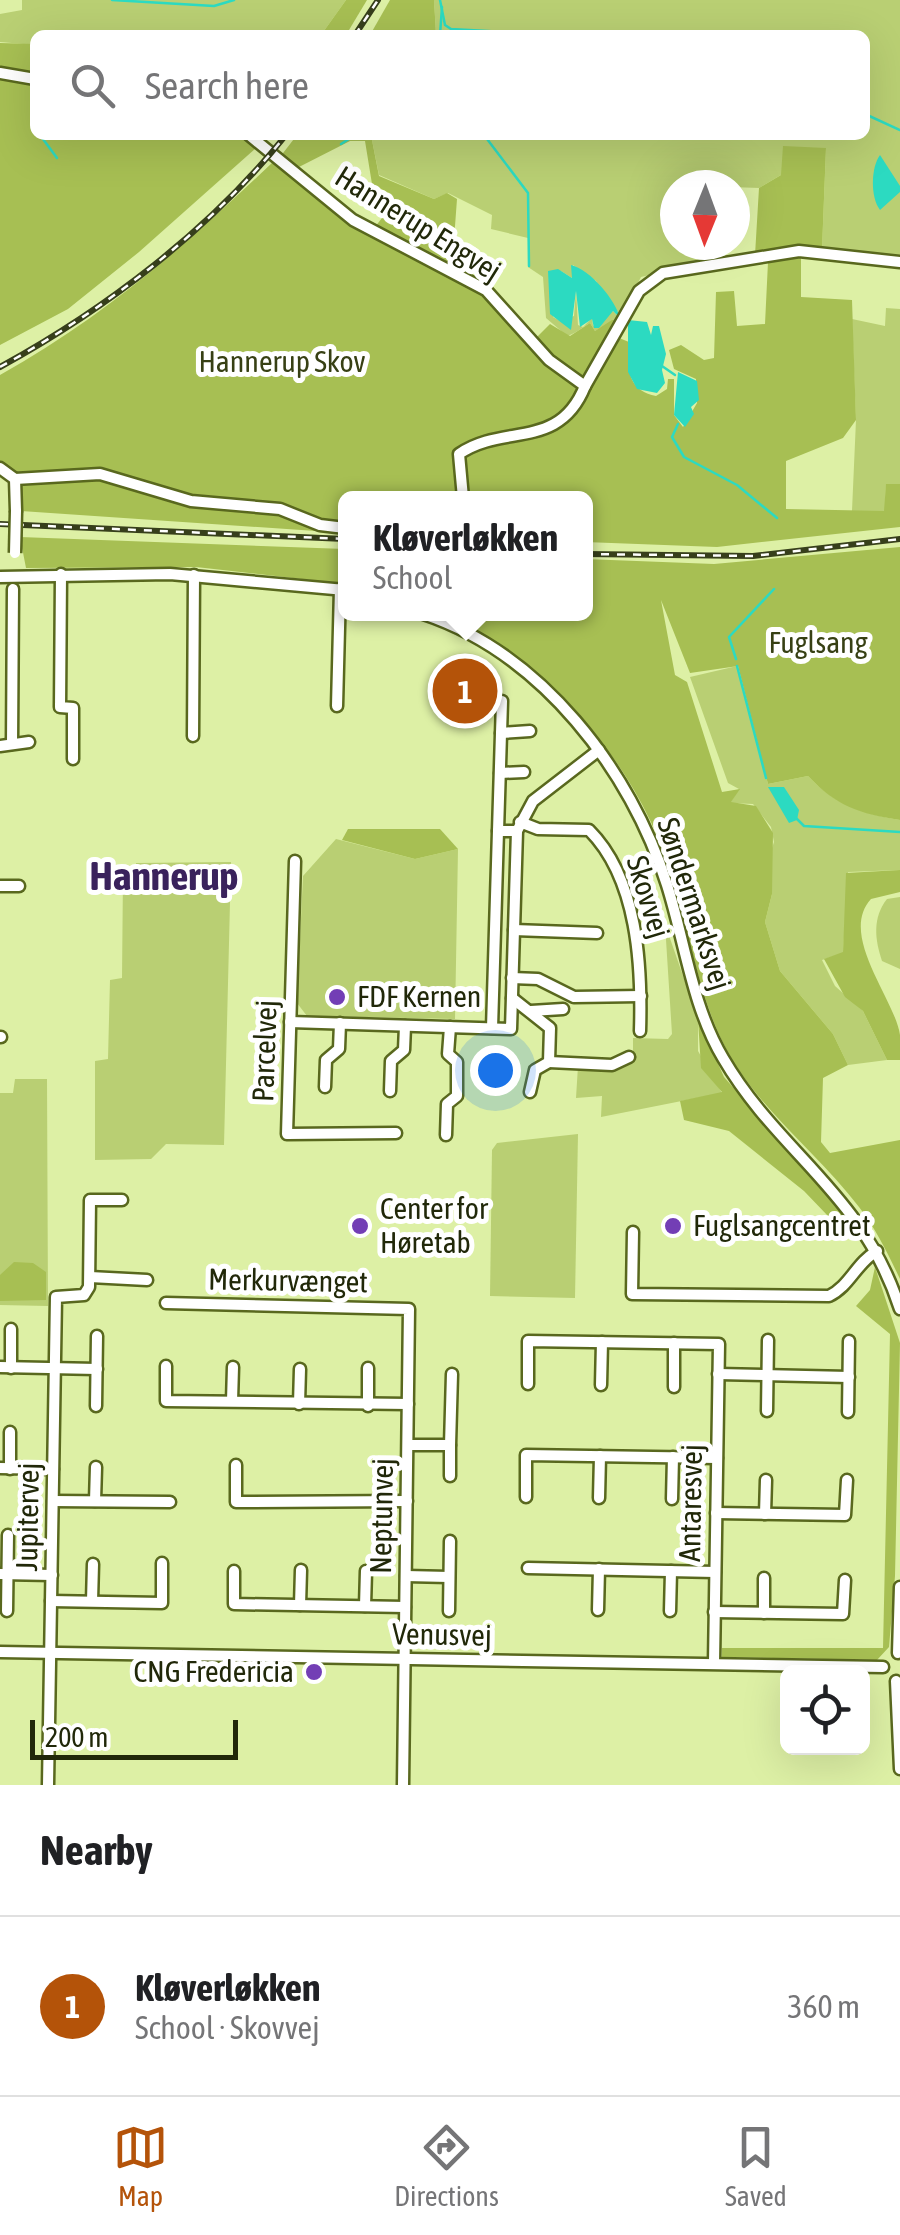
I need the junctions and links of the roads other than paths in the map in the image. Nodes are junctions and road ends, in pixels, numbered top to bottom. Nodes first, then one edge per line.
1 (0, 73) edge
2 (30, 77) edge
3 (255, 140) edge
4 (900, 262) edge
5 (585, 386) junction
6 (0, 468) edge
7 (15, 479) junction
8 (462, 491) edge
9 (338, 527) edge
10 (60, 574) junction
11 (194, 575) junction
12 (14, 576) junction
13 (0, 577) edge
14 (338, 590) edge
15 (10, 596) dead end
16 (341, 621) edge
17 (444, 621) edge
18 (502, 701) dead end
19 (337, 706) dead end
20 (530, 731) dead end
21 (501, 733) junction
22 (192, 736) dead end
23 (29, 742) dead end
24 (6, 745) edge
25 (599, 750) junction
26 (73, 759) dead end
27 (500, 772) junction
28 (524, 772) dead end
29 (518, 827) junction
30 (498, 831) junction
31 (295, 861) dead end
32 (0, 886) edge
33 (18, 886) dead end
34 (514, 930) junction
35 (597, 933) dead end
36 (512, 978) junction
37 (641, 996) junction
38 (512, 998) junction
39 (563, 1009) dead end
40 (530, 1011) junction
41 (290, 1022) junction
42 (340, 1024) junction
43 (405, 1026) junction
44 (450, 1027) junction
45 (492, 1028) junction
46 (640, 1032) dead end
47 (629, 1057) dead end
48 (550, 1062) junction
49 (326, 1087) dead end
50 (390, 1091) dead end
51 (530, 1092) dead end
52 (396, 1132) dead end
53 (446, 1135) dead end
54 (122, 1200) dead end
55 (633, 1232) dead end
56 (878, 1251) junction
57 (90, 1277) junction
58 (148, 1280) dead end
59 (166, 1304) dead end
60 (900, 1308) edge
61 (409, 1309) joint
62 (11, 1330) dead end
63 (98, 1336) dead end
64 (768, 1340) dead end
65 (849, 1341) dead end
66 (602, 1342) junction
67 (674, 1344) junction
68 (166, 1366) dead end
69 (234, 1366) dead end
70 (6, 1367) edge
71 (56, 1368) junction
72 (368, 1368) dead end
73 (97, 1369) junction
74 (300, 1369) dead end
75 (452, 1374) dead end
76 (718, 1374) junction
77 (768, 1375) junction
78 (849, 1377) junction
79 (528, 1384) dead end
80 (601, 1386) dead end
81 (674, 1387) dead end
82 (232, 1402) junction
83 (299, 1404) junction
84 (408, 1404) junction
85 (96, 1406) dead end
86 (368, 1406) junction
87 (767, 1411) dead end
88 (848, 1412) dead end
89 (10, 1432) dead end
90 (408, 1445) junction
91 (450, 1445) junction
92 (600, 1456) junction
93 (673, 1457) junction
94 (717, 1458) junction
95 (236, 1465) dead end
96 (96, 1467) dead end
97 (5, 1468) edge
98 (54, 1469) junction
99 (450, 1476) dead end
100 (766, 1480) dead end
101 (847, 1480) dead end
102 (526, 1498) dead end
103 (599, 1498) dead end
104 (672, 1499) dead end
105 (53, 1501) junction
106 (95, 1501) junction
107 (407, 1501) junction
108 (170, 1502) dead end
109 (716, 1513) junction
110 (765, 1514) junction
111 (8, 1535) dead end
112 (450, 1540) dead end
113 (162, 1563) dead end
114 (93, 1564) dead end
115 (528, 1568) dead end
116 (599, 1569) junction
117 (301, 1570) dead end
118 (234, 1571) dead end
119 (366, 1571) dead end
120 (670, 1571) junction
121 (715, 1572) junction
122 (4, 1574) edge
123 (52, 1575) junction
124 (406, 1576) junction
125 (449, 1577) junction
126 (764, 1578) dead end
127 (845, 1580) dead end
128 (900, 1587) edge
129 (52, 1601) junction
130 (92, 1602) junction
131 (300, 1605) junction
132 (365, 1606) junction
133 (405, 1606) junction
134 (448, 1610) dead end
135 (598, 1610) dead end
136 (7, 1611) dead end
137 (670, 1611) dead end
138 (714, 1612) junction
139 (764, 1613) junction
140 (0, 1652) edge
141 (51, 1653) junction
142 (899, 1653) edge
143 (404, 1660) junction
144 (714, 1663) junction
145 (883, 1666) junction
146 (898, 1681) edge
147 (900, 1769) edge
148 (48, 1785) edge
149 (403, 1785) edge

1 - 2 street
3 - 5 street, Hannerup Engvej
4 - 5 street
5 - 8 street
6 - 7 street
7 - 9 street
7 - 12 street, bridge
10 - 11 street
10 - 12 street
10 - 26 street
11 - 14 street
11 - 22 street
12 - 13 street
15 - 24 street
16 - 19 street
17 - 25 street, Søndermarksvej
18 - 21 street
20 - 21 street
21 - 27 street
23 - 24 street
25 - 29 street
25 - 56 street, Søndermarksvej
27 - 28 street
27 - 30 street
29 - 30 street, Skovvej
29 - 34 street
29 - 37 street, Skovvej
30 - 45 street
31 - 41 street, Parcelvej
32 - 33 street
34 - 35 street, Skovvej
34 - 36 street
36 - 37 street
36 - 38 street
37 - 46 street, Skovvej
38 - 40 street
38 - 45 street
39 - 40 street
40 - 48 street
41 - 42 street
41 - 52 street, Parcelvej
42 - 43 street
42 - 49 street
43 - 44 street
43 - 50 street
44 - 45 street
44 - 53 street
47 - 48 street
48 - 51 street
54 - 57 street
55 - 56 street
56 - 60 street, Søndermarksvej
57 - 58 street
57 - 71 street, Jupitervej
59 - 61 street, Merkurvænget
61 - 84 street, Neptunvej
62 - 70 street
63 - 73 street
64 - 77 street
65 - 78 street
66 - 67 street
66 - 79 street
66 - 80 street
67 - 76 street, Antaresvej
67 - 81 street
68 - 82 street
69 - 82 street
70 - 71 street
71 - 73 street
71 - 98 street, Jupitervej
72 - 86 street
73 - 85 street
74 - 83 street
75 - 91 street
76 - 77 street
76 - 94 street, Antaresvej
77 - 78 street
77 - 87 street
78 - 88 street
82 - 83 street
83 - 86 street
84 - 86 street
84 - 90 street, Neptunvej
89 - 97 street
90 - 91 street
90 - 107 street, Neptunvej
91 - 99 street
92 - 93 street
92 - 102 street
92 - 103 street
93 - 94 street
93 - 104 street
94 - 109 street, Antaresvej
95 - 107 street
96 - 106 street
97 - 98 street
98 - 105 street, Jupitervej
100 - 110 street
101 - 110 street
105 - 106 street
105 - 123 street, Jupitervej
106 - 108 street
107 - 124 street, Neptunvej
109 - 110 street
109 - 121 street, Antaresvej
111 - 122 street
112 - 125 street
113 - 130 street
114 - 130 street
115 - 116 street
116 - 120 street
116 - 135 street
117 - 131 street
118 - 131 street
119 - 132 street
120 - 121 street
120 - 137 street
121 - 138 street, Antaresvej
122 - 123 street
122 - 136 street
123 - 129 street, Jupitervej
124 - 125 street
124 - 133 street, Neptunvej
125 - 134 street
126 - 139 street
127 - 139 street
128 - 142 street
129 - 130 street
129 - 141 street, Jupitervej
131 - 132 street
132 - 133 street
133 - 143 street, Neptunvej
138 - 139 street
138 - 144 street, Antaresvej
140 - 141 street, Venusvej
141 - 143 street, Venusvej
141 - 148 street, Jupitervej
142 - 145 street
143 - 144 street, Venusvej
143 - 149 street, Neptunvej
144 - 145 street, Venusvej
145 - 146 street
146 - 147 street

